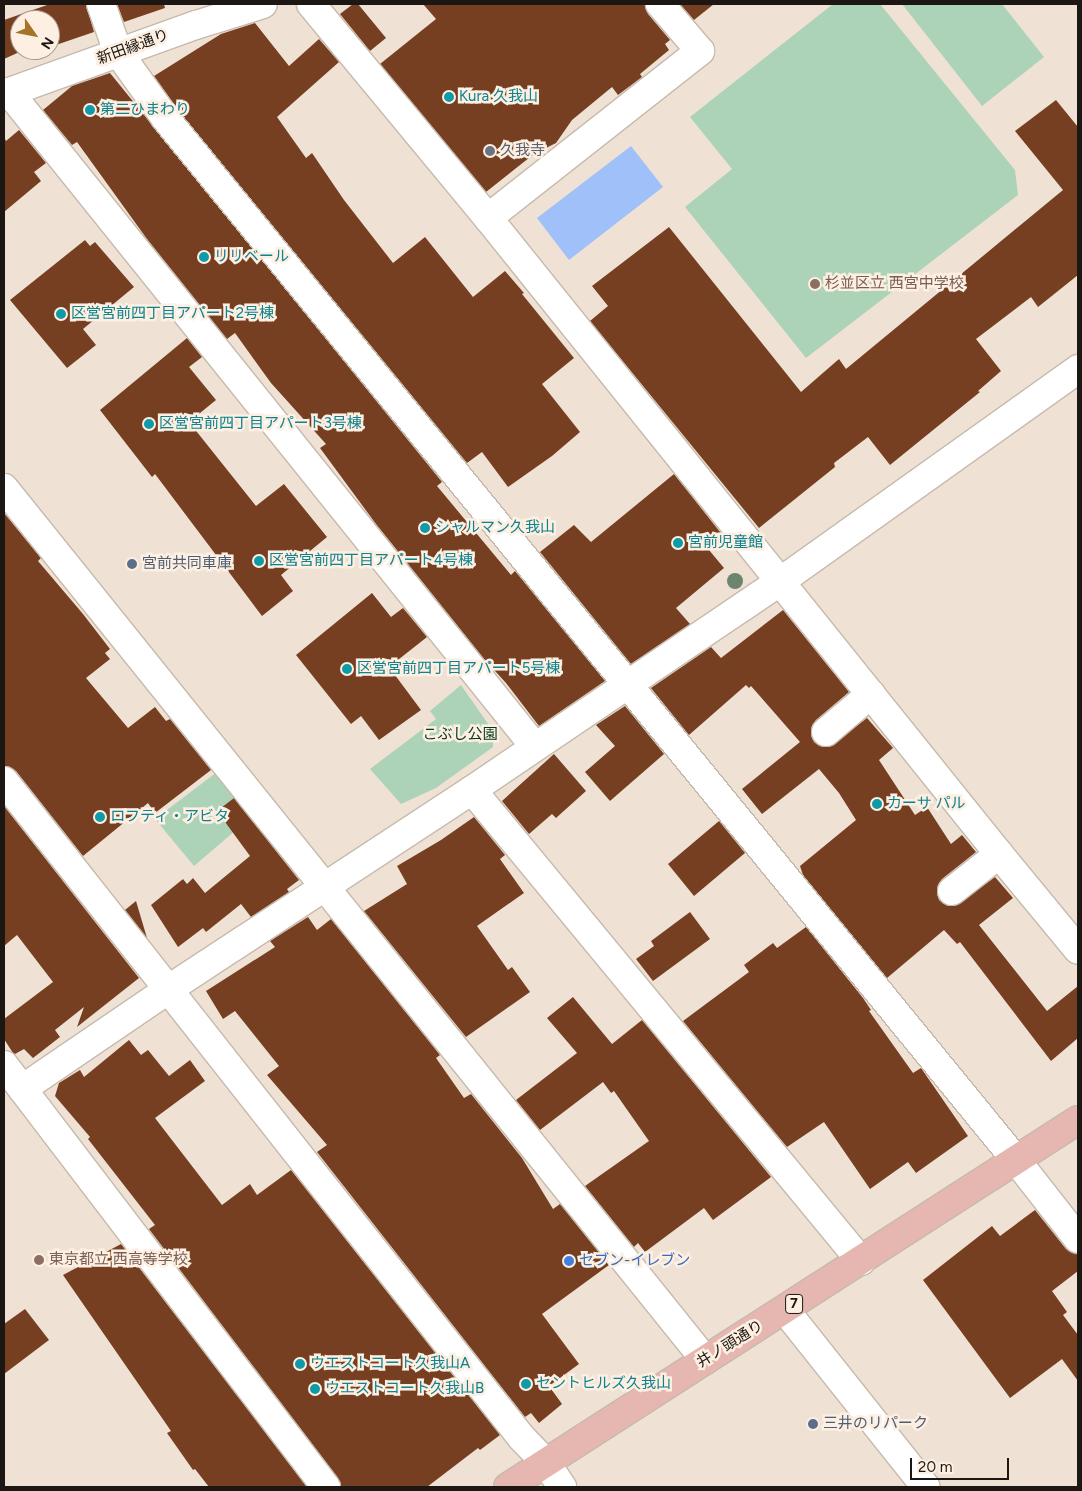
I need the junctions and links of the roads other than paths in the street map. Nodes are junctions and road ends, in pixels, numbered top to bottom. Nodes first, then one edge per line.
1 (101, 4) edge
2 (262, 4) edge
3 (311, 4) edge
4 (660, 4) edge
5 (118, 52) junction
6 (7, 93) edge
7 (488, 218) junction
8 (1078, 369) edge
9 (4, 488) edge
10 (780, 581) junction
11 (628, 684) junction
12 (871, 694) junction
13 (826, 732) dead end
14 (535, 747) junction
15 (4, 782) edge
16 (472, 790) junction
17 (999, 854) junction
18 (324, 888) junction
19 (952, 891) dead end
20 (1078, 950) edge
21 (169, 989) junction
22 (4, 1065) edge
23 (22, 1089) junction
24 (1078, 1120) edge
25 (1016, 1160) junction
26 (1078, 1239) edge
27 (861, 1261) junction
28 (785, 1310) junction
29 (705, 1360) junction
30 (546, 1463) junction
31 (326, 1487) edge
32 (508, 1487) edge
33 (562, 1487) edge
34 (926, 1487) edge

1 - 5 street
2 - 5 street, 新田縁通り
3 - 7 street
4 - 7 street
5 - 6 street, 新田縁通り
5 - 11 street
6 - 14 street
7 - 10 street
8 - 10 street
9 - 18 street
10 - 11 street
10 - 12 street
11 - 14 street
11 - 25 street
12 - 13 street
12 - 17 street
14 - 16 street
15 - 21 street
16 - 18 street
16 - 27 street
17 - 19 street
17 - 20 street
18 - 21 street
18 - 29 street
21 - 23 street
21 - 30 street
22 - 23 street
23 - 31 street
24 - 25 main road, 井ノ頭通り / 7
25 - 26 street
25 - 27 main road, 井ノ頭通り / 7
27 - 28 main road, 井ノ頭通り / 7
28 - 29 main road, 井ノ頭通り / 7
28 - 34 street
29 - 30 main road, 井ノ頭通り / 7
30 - 32 main road, 井ノ頭通り / 7
30 - 33 street

